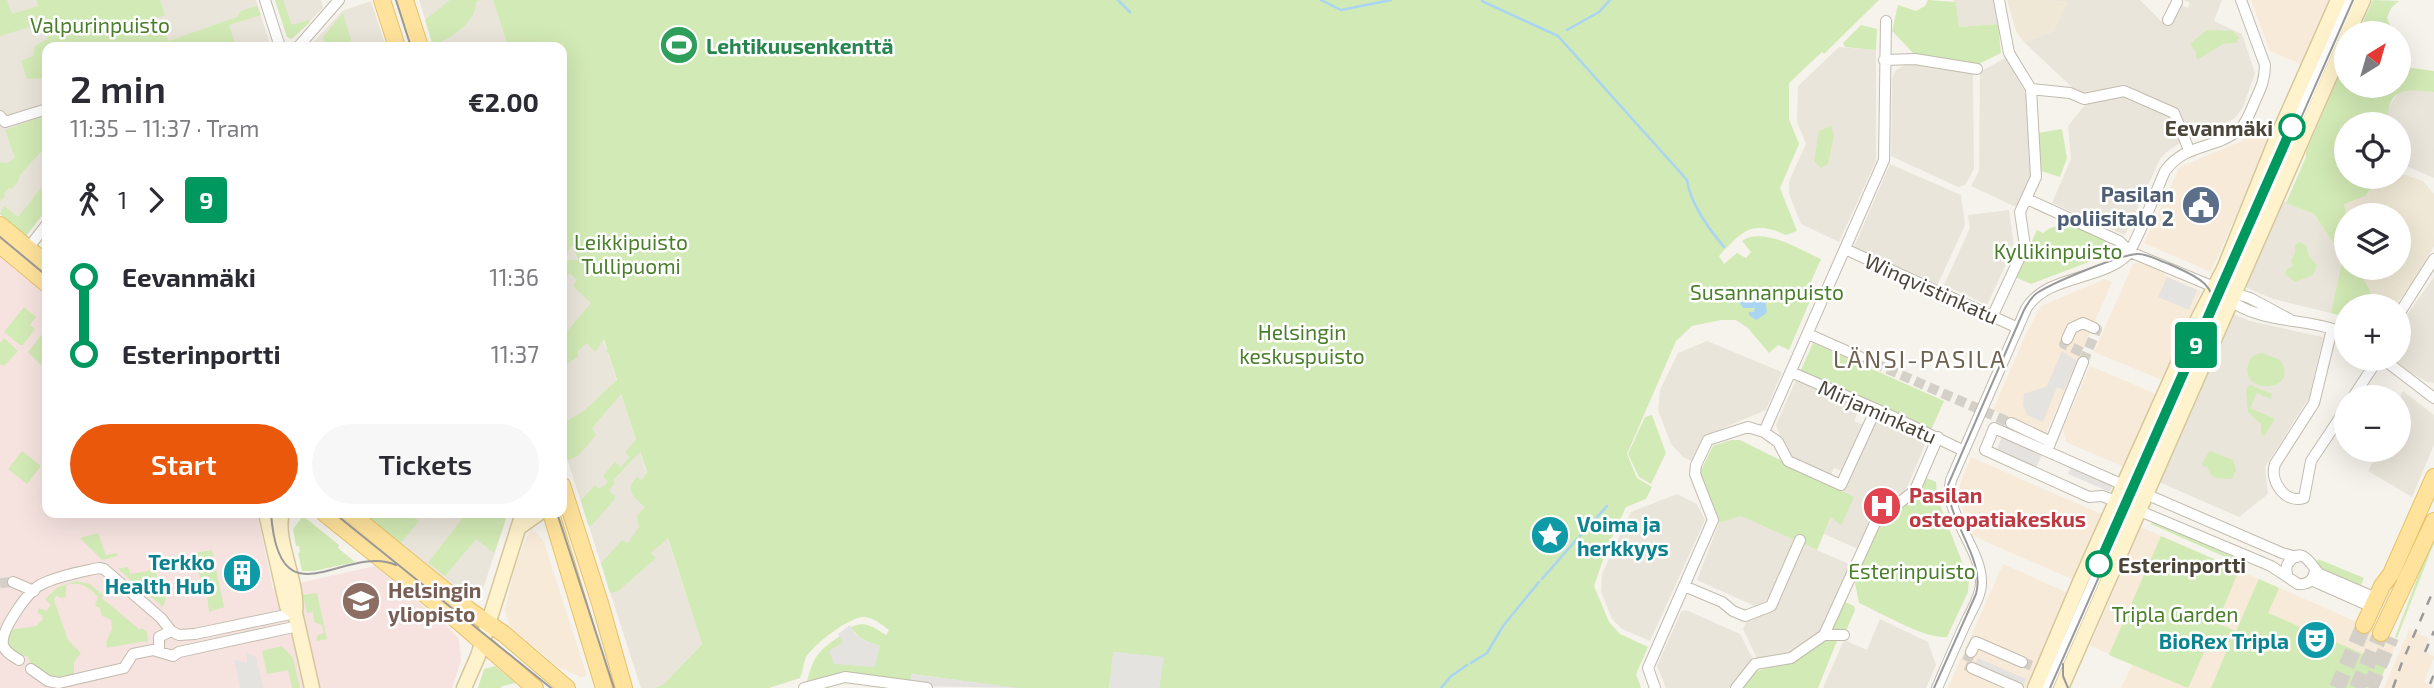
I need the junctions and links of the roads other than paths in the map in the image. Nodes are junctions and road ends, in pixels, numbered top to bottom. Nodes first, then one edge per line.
1 (265, 0) edge
2 (339, 0) edge
3 (382, 0) edge
4 (405, 0) edge
5 (1998, 0) edge
6 (2241, 0) edge
7 (2338, 0) edge
8 (2350, 0) edge
9 (2363, 0) edge
10 (2177, 2) dead end
11 (2168, 20) dead end
12 (1885, 21) dead end
13 (2354, 21) edge
14 (278, 42) edge
15 (302, 42) edge
16 (395, 42) edge
17 (418, 42) edge
18 (1884, 60) junction
19 (2334, 64) edge
20 (1976, 69) dead end
21 (2031, 89) junction
22 (42, 110) edge
23 (0, 116) edge
24 (2189, 150) junction
25 (2027, 199) junction
26 (0, 225) edge
27 (42, 230) edge
28 (0, 245) edge
29 (1845, 249) junction
30 (2130, 251) junction
31 (23, 254) junction
32 (2434, 259) edge
33 (42, 262) edge
34 (42, 278) edge
35 (2225, 293) junction
36 (2411, 295) edge
37 (1993, 315) junction
38 (2018, 328) junction
39 (2094, 328) dead end
40 (2333, 329) joint
41 (1808, 334) junction
42 (2067, 339) dead end
43 (1860, 357) tunnel mouth
44 (2083, 362) tunnel mouth
45 (2399, 371) edge
46 (1791, 372) junction
47 (2422, 389) junction
48 (2434, 391) edge
49 (2434, 398) edge
50 (1876, 409) junction
51 (2011, 423) tunnel mouth
52 (2334, 426) edge
53 (1763, 432) junction
54 (1938, 437) junction
55 (2048, 446) junction
56 (1964, 451) junction
57 (2434, 477) edge
58 (2135, 490) junction
59 (567, 501) edge
60 (2128, 506) junction
61 (266, 518) edge
62 (282, 518) edge
63 (330, 518) edge
64 (356, 518) edge
65 (521, 518) edge
66 (532, 518) edge
67 (553, 518) edge
68 (2434, 521) edge
69 (517, 529) junction
70 (1800, 540) dead end
71 (2297, 557) junction
72 (2391, 574) junction
73 (2313, 575) junction
74 (2288, 577) junction
75 (13, 582) tunnel mouth
76 (1684, 586) junction
77 (34, 591) junction
78 (2374, 603) junction
79 (297, 620) junction
80 (484, 620) junction
81 (2377, 631) junction
82 (175, 633) junction
83 (1824, 635) junction
84 (1844, 635) dead end
85 (478, 638) junction
86 (159, 651) junction
87 (179, 652) junction
88 (1971, 652) dead end
89 (19, 660) dead end
90 (2022, 662) tunnel mouth
91 (1972, 668) dead end
92 (31, 669) dead end
93 (2053, 680) edge
94 (465, 683) edge
95 (312, 688) edge
96 (535, 688) edge
97 (567, 688) edge
98 (604, 688) edge
99 (624, 688) edge
100 (804, 688) edge
101 (927, 688) edge
102 (1655, 688) edge
103 (1736, 688) edge
104 (1937, 688) edge
105 (2018, 688) edge
106 (2035, 688) edge

1 - 14 street
2 - 15 street
3 - 16 main road
4 - 17 main road
5 - 21 street
6 - 24 street
7 - 35 street
8 - 35 street
9 - 13 street
10 - 11 street
12 - 18 street
18 - 20 street
18 - 29 street
19 - 35 street
21 - 24 street
21 - 25 street
22 - 23 street
24 - 30 street
25 - 30 street
25 - 37 street
26 - 31 main road
27 - 31 street
28 - 31 main road
29 - 37 street, Winqvistinkatu
29 - 41 street
30 - 35 street
30 - 38 street
31 - 33 main road
31 - 34 main road
32 - 36 street
35 - 40 street
35 - 58 street
35 - 58 street
37 - 38 street, Winqvistinkatu
38 - 56 street
39 - 42 street
40 - 52 street
41 - 43 street
41 - 46 street
44 - 55 street
45 - 47 street
46 - 50 street, Mirjaminkatu
46 - 53 street
47 - 48 street
47 - 49 street
50 - 53 street
50 - 54 street, Mirjaminkatu
51 - 55 street
53 - 76 street
54 - 56 street, Mirjaminkatu
54 - 83 street
55 - 58 street
55 - 60 street
56 - 104 street
57 - 72 main road
58 - 60 street
58 - 60 street
58 - 71 street
59 - 99 main road
60 - 74 street
60 - 93 street
60 - 93 street
61 - 79 street
62 - 79 street
63 - 85 main road
64 - 80 main road
65 - 69 street
66 - 69 street
67 - 98 main road
68 - 81 main road
69 - 80 street
70 - 76 street
71 - 73 street
71 - 74 street
72 - 78 main road
72 - 81 main road
73 - 74 street
73 - 78 street
75 - 77 street
76 - 102 street
77 - 82 street
77 - 89 street
78 - 81 main road
79 - 82 street
79 - 87 street
79 - 95 street
80 - 85 street
80 - 97 main road
82 - 86 street
82 - 87 street
83 - 84 street
83 - 103 street
85 - 94 street
85 - 96 main road
86 - 87 street
86 - 92 street
88 - 90 street
91 - 105 street
93 - 106 street
100 - 101 street

